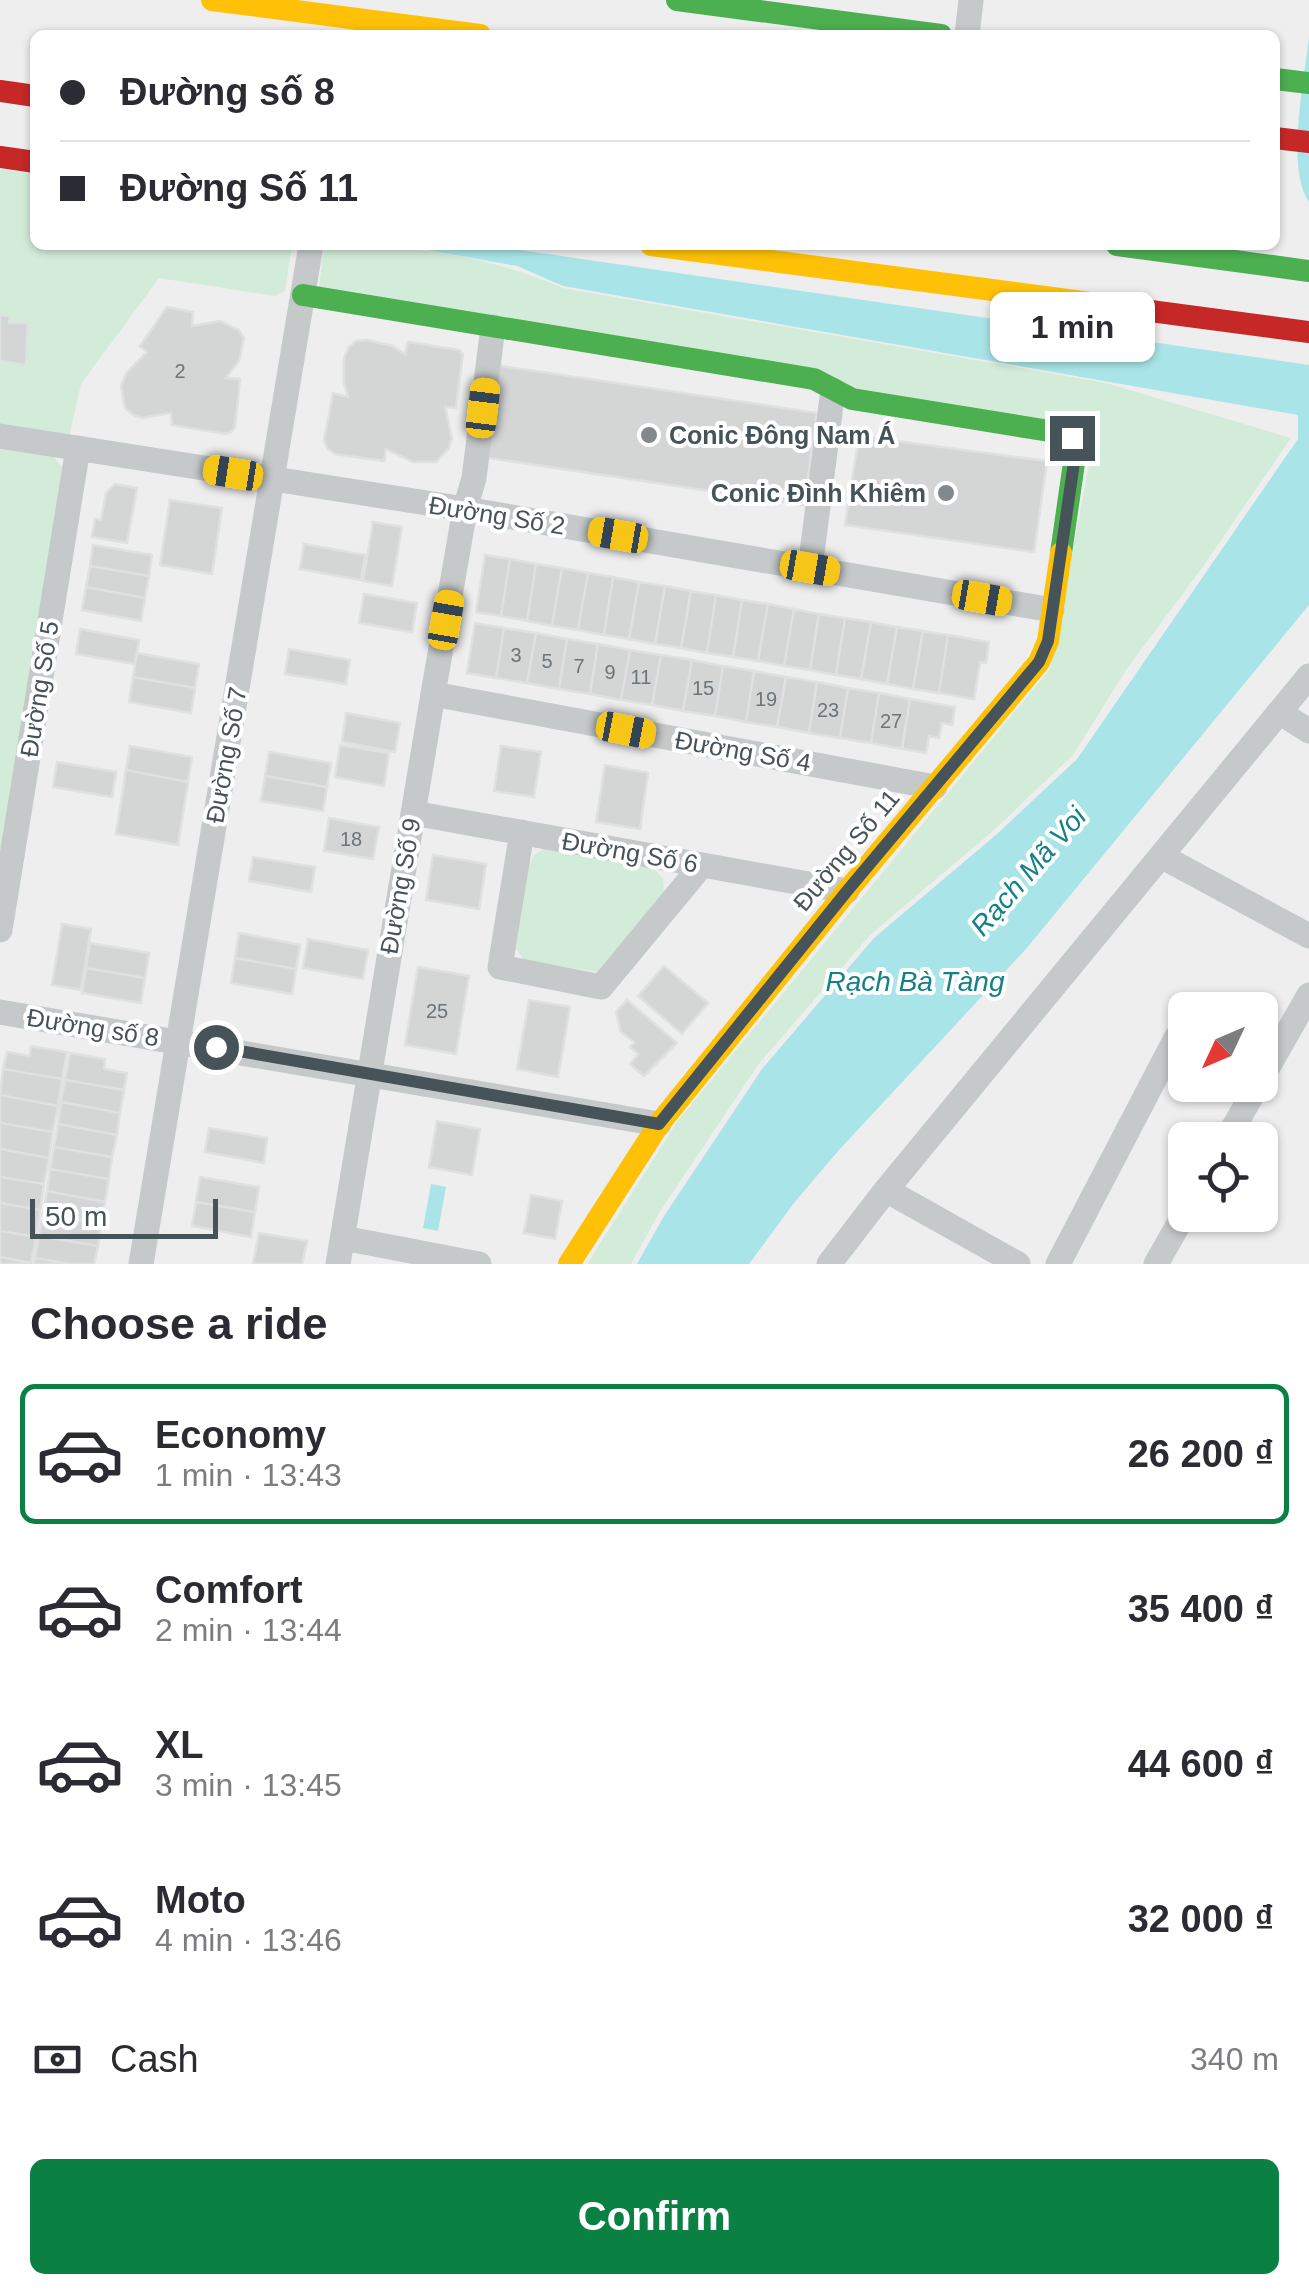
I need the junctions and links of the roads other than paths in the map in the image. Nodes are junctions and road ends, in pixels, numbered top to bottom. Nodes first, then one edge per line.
1 (212, 0) edge
2 (678, 0) edge
3 (972, 0) edge
4 (338, 8) edge
5 (454, 30) edge
6 (903, 30) edge
7 (968, 30) edge
8 (1280, 80) edge
9 (1309, 83) edge
10 (0, 91) edge
11 (30, 95) edge
12 (1280, 139) edge
13 (1309, 142) edge
14 (0, 157) edge
15 (30, 161) edge
16 (310, 250) edge
17 (688, 250) edge
18 (1153, 250) edge
19 (1309, 271) edge
20 (303, 295) junction
21 (493, 326) junction
22 (1309, 332) edge
23 (834, 390) junction
24 (0, 436) edge
25 (78, 448) junction
26 (272, 479) junction
27 (465, 510) junction
28 (810, 568) junction
29 (1052, 610) junction
30 (1309, 676) edge
31 (433, 694) junction
32 (1279, 712) junction
33 (1309, 730) edge
34 (935, 787) junction
35 (413, 812) junction
36 (522, 832) junction
37 (1161, 856) junction
38 (702, 865) junction
39 (847, 891) junction
40 (0, 930) edge
41 (1309, 936) edge
42 (1309, 995) edge
43 (0, 1012) edge
44 (178, 1041) junction
45 (1278, 1048) edge
46 (1168, 1053) edge
47 (368, 1073) junction
48 (659, 1124) junction
49 (886, 1190) junction
50 (1174, 1232) edge
51 (343, 1238) junction
52 (141, 1264) edge
53 (338, 1264) edge
54 (478, 1264) edge
55 (569, 1264) edge
56 (830, 1264) edge
57 (1018, 1264) edge
58 (1058, 1264) edge
59 (1156, 1264) edge

1 - 4 main road
2 - 6 main road
3 - 7 street
4 - 5 main road
8 - 9 main road
10 - 11 main road
12 - 13 main road
14 - 15 main road
16 - 20 street, Đường Số 7
17 - 22 main road
18 - 19 main road
20 - 21 main road
20 - 26 street, Đường Số 7
21 - 23 main road
21 - 27 street, Đường Số 9
23 - 28 street
23 - 29 main road, Đường Số 11
24 - 25 street, Đường Số 2
25 - 26 street, Đường Số 2
25 - 40 street, Đường Số 5
26 - 27 street, Đường Số 2
26 - 44 street, Đường Số 7
27 - 28 street, Đường Số 2
27 - 31 street, Đường Số 9
28 - 29 street, Đường Số 2
29 - 34 main road, Đường Số 11
30 - 32 street
31 - 34 street, Đường Số 4
31 - 35 street, Đường Số 9
32 - 33 street
32 - 37 street
34 - 39 main road, Đường Số 11
35 - 36 street, Đường Số 6
35 - 47 street, Đường Số 9
36 - 38 street, Đường Số 6
36 - 38 street
37 - 41 street
37 - 49 street
38 - 39 street, Đường Số 6
39 - 48 main road, Đường Số 11
42 - 45 street
43 - 44 street, Đường số 8
44 - 47 street, Đường số 8
44 - 52 street, Đường Số 7
46 - 58 street
47 - 48 street, Đường số 8
47 - 51 street, Đường Số 9
48 - 55 main road, Đường Số 11
49 - 56 street
49 - 57 street
50 - 59 street
51 - 53 street, Đường Số 9
51 - 54 street

